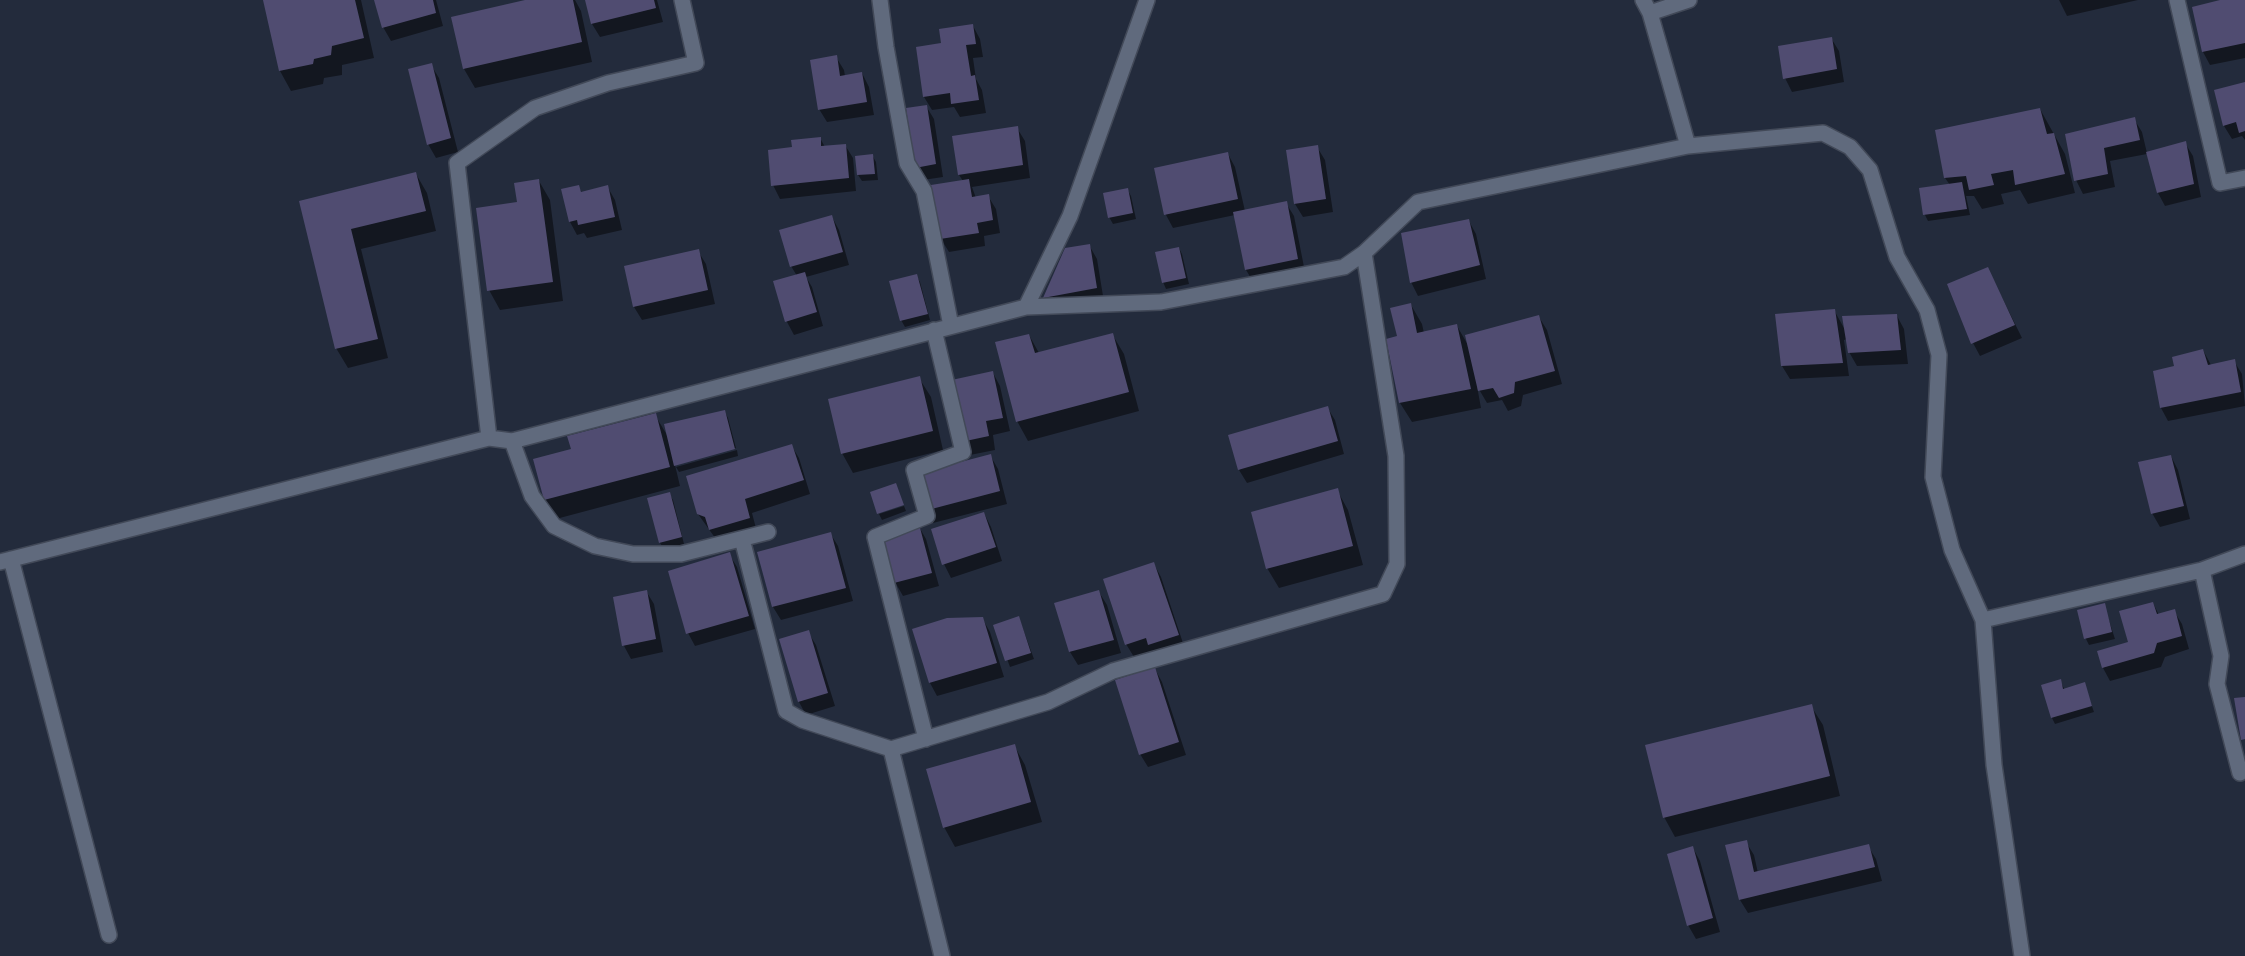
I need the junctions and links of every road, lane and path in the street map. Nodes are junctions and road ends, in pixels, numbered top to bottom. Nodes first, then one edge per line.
1 (682, 0) edge
2 (880, 0) edge
3 (1147, 0) edge
4 (1689, 0) edge
5 (2178, 0) edge
6 (1647, 7) edge
7 (1688, 146) junction
8 (2245, 178) edge
9 (1364, 252) junction
10 (1026, 307) junction
11 (951, 326) junction
12 (934, 330) junction
13 (489, 438) junction
14 (512, 442) junction
15 (768, 532) dead end
16 (742, 539) junction
17 (2245, 554) edge
18 (6, 561) edge
19 (2202, 570) junction
20 (1984, 620) junction
21 (926, 739) junction
22 (891, 749) junction
23 (2240, 773) dead end
24 (110, 935) dead end
25 (942, 956) edge
26 (2022, 956) edge

1 - 13 street
2 - 11 street
3 - 10 street
4 - 6 street
5 - 8 street
6 - 7 street
7 - 9 street
7 - 20 street
9 - 10 street
9 - 21 street
10 - 11 street
11 - 12 street
12 - 14 street
12 - 21 street
13 - 14 street
13 - 18 street
14 - 16 street
15 - 16 street
16 - 22 street
17 - 19 street
18 - 24 street
19 - 20 street
19 - 23 street
20 - 26 street
21 - 22 street
22 - 25 street

